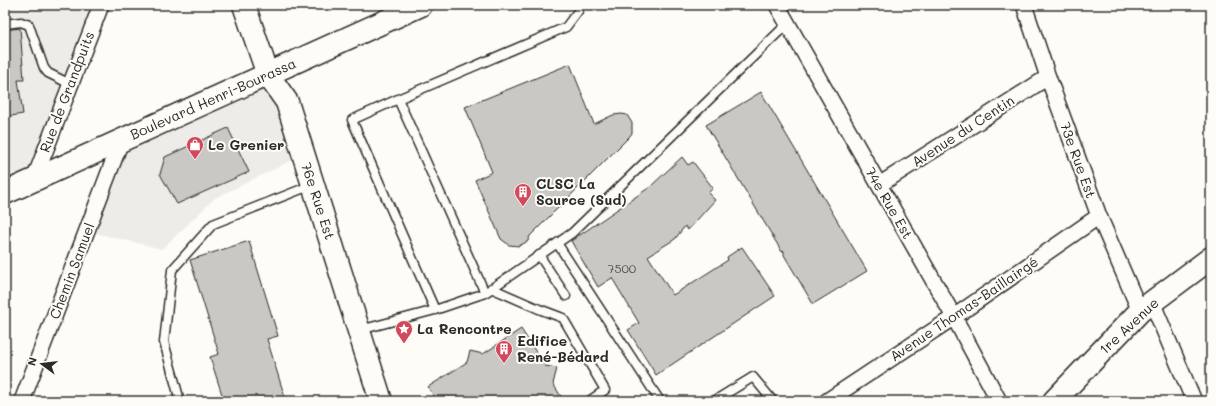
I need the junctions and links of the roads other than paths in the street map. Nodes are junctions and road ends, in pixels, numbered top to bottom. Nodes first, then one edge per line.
1 (101, 5) edge
2 (244, 5) edge
3 (421, 5) edge
4 (579, 5) edge
5 (777, 5) edge
6 (1024, 5) edge
7 (788, 23) junction
8 (5, 24) edge
9 (268, 75) junction
10 (1048, 77) junction
11 (70, 84) junction
12 (398, 99) junction
13 (121, 141) junction
14 (34, 180) junction
15 (312, 185) junction
16 (879, 185) junction
17 (5, 193) edge
18 (1099, 216) junction
19 (557, 243) junction
20 (539, 255) junction
21 (1211, 258) edge
22 (488, 290) junction
23 (566, 296) dead end
24 (1146, 307) junction
25 (435, 310) junction
26 (954, 317) junction
27 (360, 330) junction
28 (22, 401) edge
29 (180, 401) edge
30 (382, 401) edge
31 (589, 401) edge
32 (660, 401) edge
33 (714, 401) edge
34 (773, 401) edge
35 (827, 401) edge
36 (999, 401) edge
37 (1054, 401) edge
38 (1194, 401) edge

1 - 11 street, Rue de Grandpuits
2 - 9 street, 76e Rue Est
3 - 9 street, Boulevard Henri-Bourassa
4 - 12 lane
5 - 7 street, 74e Rue Est
6 - 10 street, 73e Rue Est
7 - 16 street, 74e Rue Est
7 - 19 lane
8 - 11 lane
9 - 13 street, Boulevard Henri-Bourassa
9 - 15 street, 76e Rue Est
10 - 16 street, Avenue du Centin
10 - 18 street, 73e Rue Est
11 - 14 street, Rue de Grandpuits
12 - 22 lane
12 - 25 lane
13 - 14 street, Boulevard Henri-Bourassa
13 - 28 street, Chemin Samuel
14 - 17 street, Boulevard Henri-Bourassa
15 - 27 street, 76e Rue Est
15 - 29 lane
16 - 26 street, 74e Rue Est
18 - 24 street, 73e Rue Est
18 - 26 street, Avenue Thomas-Baillairgé
19 - 20 lane
19 - 32 lane
20 - 22 lane
20 - 23 lane
21 - 24 street, 1re Avenue
22 - 25 lane
22 - 31 lane
24 - 37 street, 1re Avenue
24 - 38 street, 73e Rue Est
25 - 27 lane
26 - 35 street, Avenue Thomas-Baillairgé
26 - 36 street, 74e Rue Est
27 - 30 street, 76e Rue Est
33 - 34 lane

